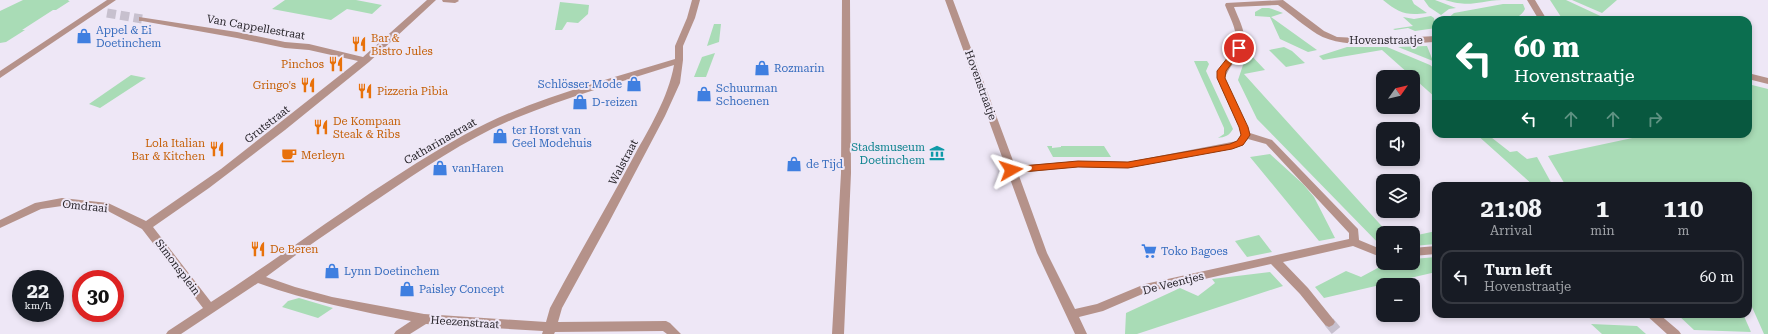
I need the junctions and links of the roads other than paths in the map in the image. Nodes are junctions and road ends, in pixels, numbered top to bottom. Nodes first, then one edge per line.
1 (112, 0) edge
2 (432, 0) edge
3 (446, 0) edge
4 (696, 0) edge
5 (846, 0) edge
6 (949, 0) edge
7 (1530, 0) edge
8 (455, 1) dead end
9 (95, 11) junction
10 (107, 13) tunnel mouth
11 (1540, 16) edge
12 (142, 19) tunnel mouth
13 (1432, 39) edge
14 (366, 60) junction
15 (680, 60) junction
16 (0, 75) edge
17 (1752, 77) edge
18 (1768, 81) edge
19 (1246, 135) junction
20 (1011, 170) junction
21 (0, 224) edge
22 (146, 226) junction
23 (1354, 242) junction
24 (1432, 250) edge
25 (1376, 251) edge
26 (1420, 251) edge
27 (1274, 260) junction
28 (257, 278) junction
29 (210, 309) junction
30 (1072, 314) junction
31 (1656, 318) edge
32 (424, 319) junction
33 (1329, 322) tunnel mouth
34 (549, 330) edge
35 (172, 334) edge
36 (400, 334) edge
37 (675, 334) edge
38 (838, 334) edge
39 (1081, 334) edge
40 (1675, 334) edge

1 - 9 street
2 - 14 street, Grutstraat
3 - 8 street
4 - 15 street, Walstraat
5 - 38 street
6 - 20 street, Hovenstraatje
7 - 11 street
9 - 10 street
9 - 16 street
12 - 14 street, Van Cappellestraat
13 - 19 street, Hovenstraatje
14 - 22 street, Grutstraat
15 - 28 street, Catharinastraat
15 - 34 street, Walstraat
17 - 18 street
19 - 20 street
19 - 23 street
20 - 30 street, Hovenstraatje
21 - 22 street, Omdraai
22 - 29 street, Simonsplein
23 - 25 street
23 - 27 street, De Veentjes
24 - 26 street
27 - 30 street, De Veentjes
27 - 33 street
28 - 29 street
28 - 32 street, Heezenstraat
29 - 35 street
30 - 39 street
31 - 40 street
32 - 34 street, Heezenstraat
32 - 36 street
34 - 37 street, Heezenstraat

